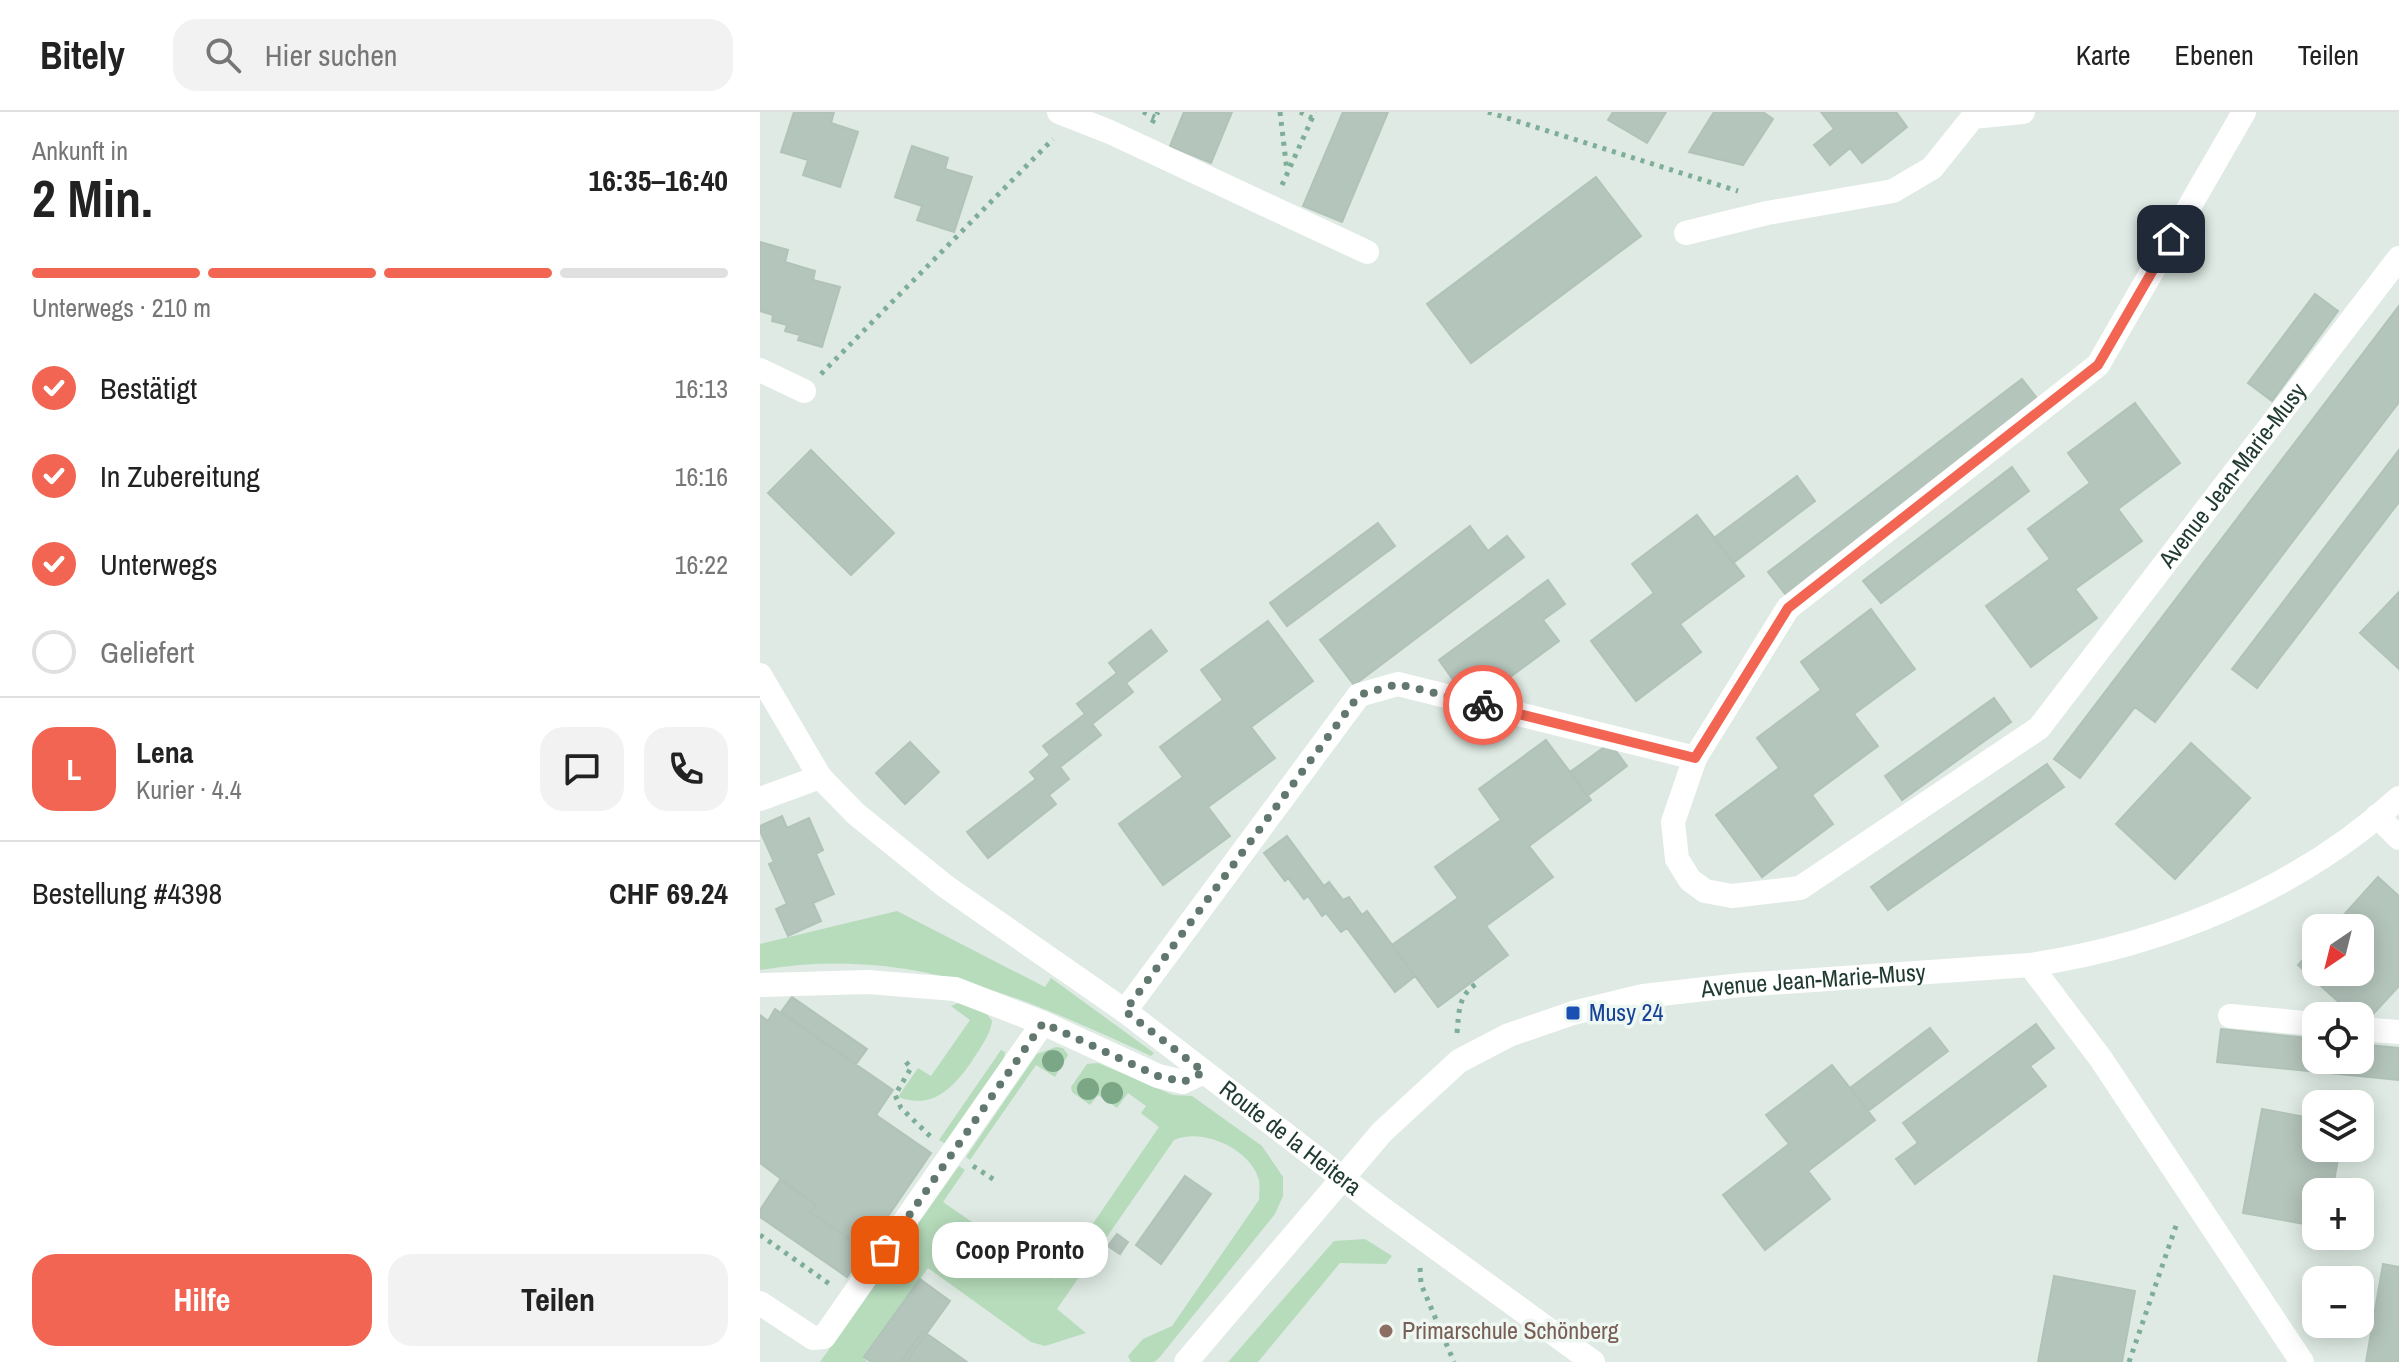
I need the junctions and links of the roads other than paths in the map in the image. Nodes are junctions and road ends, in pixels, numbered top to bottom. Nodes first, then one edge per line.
1 (2023, 112) edge
2 (2244, 112) edge
3 (1969, 114) edge
4 (1066, 115) edge
5 (1686, 233) dead end
6 (1367, 252) dead end
7 (2399, 258) edge
8 (760, 370) edge
9 (804, 391) road end
10 (760, 675) edge
11 (1695, 758) junction
12 (820, 777) junction
13 (2399, 798) edge
14 (760, 799) edge
15 (2377, 816) junction
16 (2399, 838) edge
17 (2030, 965) junction
18 (760, 985) edge
19 (1125, 1011) junction
20 (2230, 1016) dead end
21 (1043, 1023) junction
22 (2302, 1023) edge
23 (2374, 1030) edge
24 (2399, 1032) edge
25 (1204, 1072) junction
26 (1341, 1176) junction
27 (760, 1303) edge
28 (1186, 1362) edge
29 (1593, 1362) edge
30 (2302, 1362) edge

1 - 3 street
2 - 11 street, Avenue Jean-Marie-Musy
3 - 5 street
4 - 6 street
7 - 11 street, Avenue Jean-Marie-Musy
8 - 9 street
10 - 12 street, Route de la Heitera
11 - 19 street
12 - 14 street
12 - 19 street, Route de la Heitera
13 - 15 street, Avenue Jean-Marie-Musy
15 - 16 street
15 - 17 street, Avenue Jean-Marie-Musy
17 - 26 street, Avenue Jean-Marie-Musy
17 - 30 street
18 - 21 street
19 - 25 street, Route de la Heitera
20 - 22 street
21 - 25 street
21 - 27 street
23 - 24 street
25 - 26 street, Route de la Heitera
26 - 28 street, Avenue Jean-Marie-Musy
26 - 29 street, Route de la Heitera

